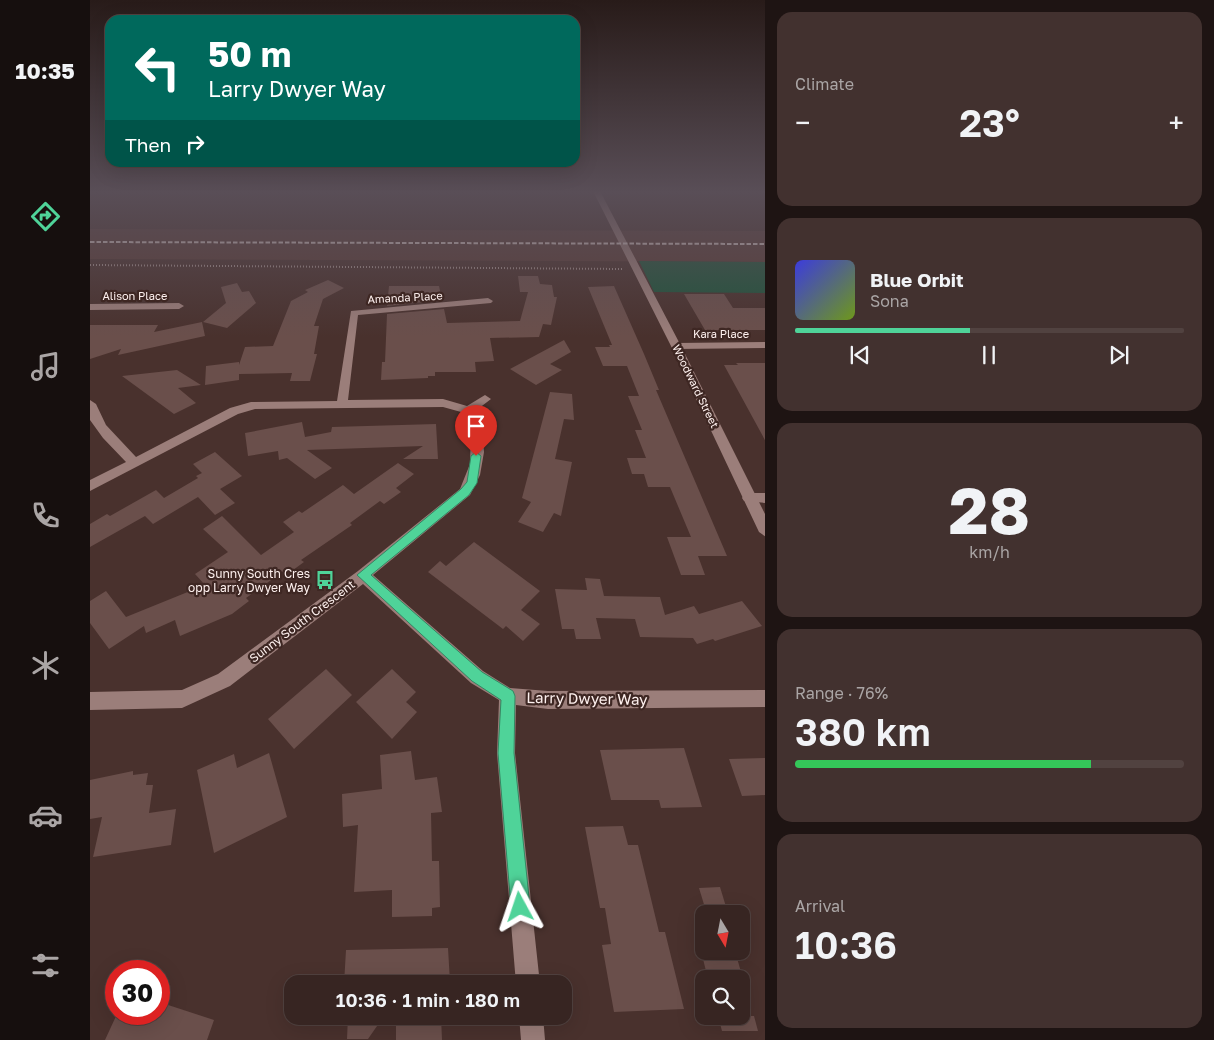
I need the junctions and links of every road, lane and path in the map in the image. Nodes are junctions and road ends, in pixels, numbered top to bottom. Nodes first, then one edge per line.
1 (621, 240) edge
2 (90, 265) edge
3 (636, 269) junction
4 (488, 301) dead end
5 (90, 306) edge
6 (179, 306) dead end
7 (765, 345) edge
8 (676, 346) junction
9 (485, 399) dead end
10 (342, 403) junction
11 (90, 404) edge
12 (467, 411) junction
13 (134, 462) junction
14 (90, 486) edge
15 (749, 498) junction
16 (765, 498) edge
17 (765, 532) edge
18 (363, 575) junction
19 (508, 696) junction
20 (765, 698) edge
21 (90, 701) edge
22 (527, 975) edge
23 (532, 1025) edge
24 (533, 1040) edge

1 - 3 street, Woodward Street
2 - 3 path
3 - 8 street, Woodward Street
4 - 10 street, Amanda Place
5 - 6 street, Alison Place
7 - 8 street, Kara Place
8 - 15 street, Woodward Street
9 - 12 street
10 - 12 street
10 - 13 street
11 - 13 street
12 - 18 street, Sunny South Crescent
13 - 14 street
15 - 16 street
15 - 17 street, Woodward Street
18 - 19 street, Larry Dwyer Way
18 - 21 street, Sunny South Crescent
19 - 20 street, Larry Dwyer Way
19 - 22 street
23 - 24 street

